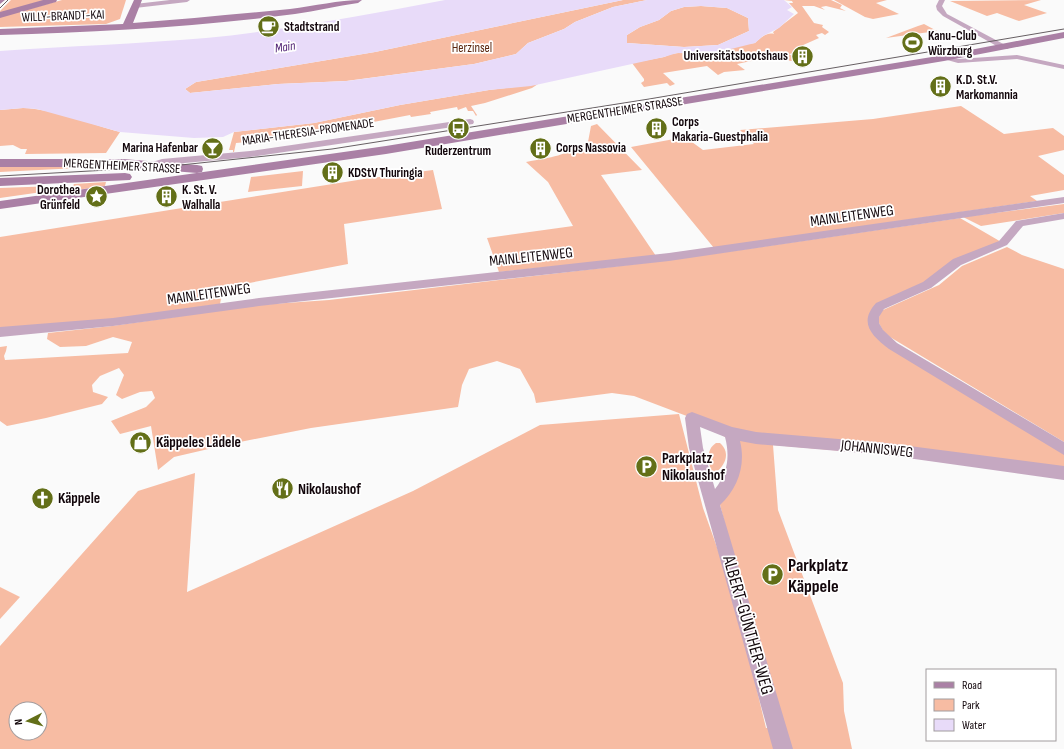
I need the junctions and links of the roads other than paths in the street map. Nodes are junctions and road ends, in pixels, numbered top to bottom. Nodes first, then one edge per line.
1 (52, 0) edge
2 (187, 0) edge
3 (358, 0) edge
4 (942, 0) edge
5 (137, 3) edge
6 (0, 15) edge
7 (127, 25) junction
8 (0, 32) edge
9 (1064, 35) edge
10 (1005, 47) junction
11 (944, 58) junction
12 (1064, 67) edge
13 (470, 122) dead end
14 (0, 163) edge
15 (149, 166) junction
16 (244, 169) junction
17 (137, 176) junction
18 (60, 179) junction
19 (0, 182) edge
20 (108, 189) junction
21 (48, 198) junction
22 (1064, 200) edge
23 (0, 205) edge
24 (1064, 216) edge
25 (0, 332) edge
26 (692, 418) joint
27 (731, 433) junction
28 (1064, 449) edge
29 (1064, 473) edge
30 (712, 502) junction
31 (783, 749) edge

1 - 6 main road
2 - 5 street
3 - 7 main road, WILLY-BRANDT-KAI
4 - 10 street
5 - 7 main road
7 - 8 main road, WILLY-BRANDT-KAI
9 - 10 main road, MERGENTHEIMER STRASSE
10 - 11 main road, MERGENTHEIMER STRASSE
11 - 12 street
11 - 16 main road, MERGENTHEIMER STRASSE
13 - 15 street, MARIA-THERESIA-PROMENADE
14 - 15 main road, MERGENTHEIMER STRASSE
15 - 16 main road, MERGENTHEIMER STRASSE
15 - 17 main road
16 - 17 main road
16 - 20 main road, MERGENTHEIMER STRASSE
17 - 18 main road
17 - 20 main road
18 - 19 main road
18 - 21 main road
20 - 21 main road, MERGENTHEIMER STRASSE
21 - 23 main road, MERGENTHEIMER STRASSE
22 - 25 street, MAINLEITENWEG
24 - 28 street
26 - 27 street, JOHANNISWEG
26 - 30 street, ALBERT-GÜNTHER-WEG
27 - 29 street, JOHANNISWEG
27 - 30 street
30 - 31 street, ALBERT-GÜNTHER-WEG

